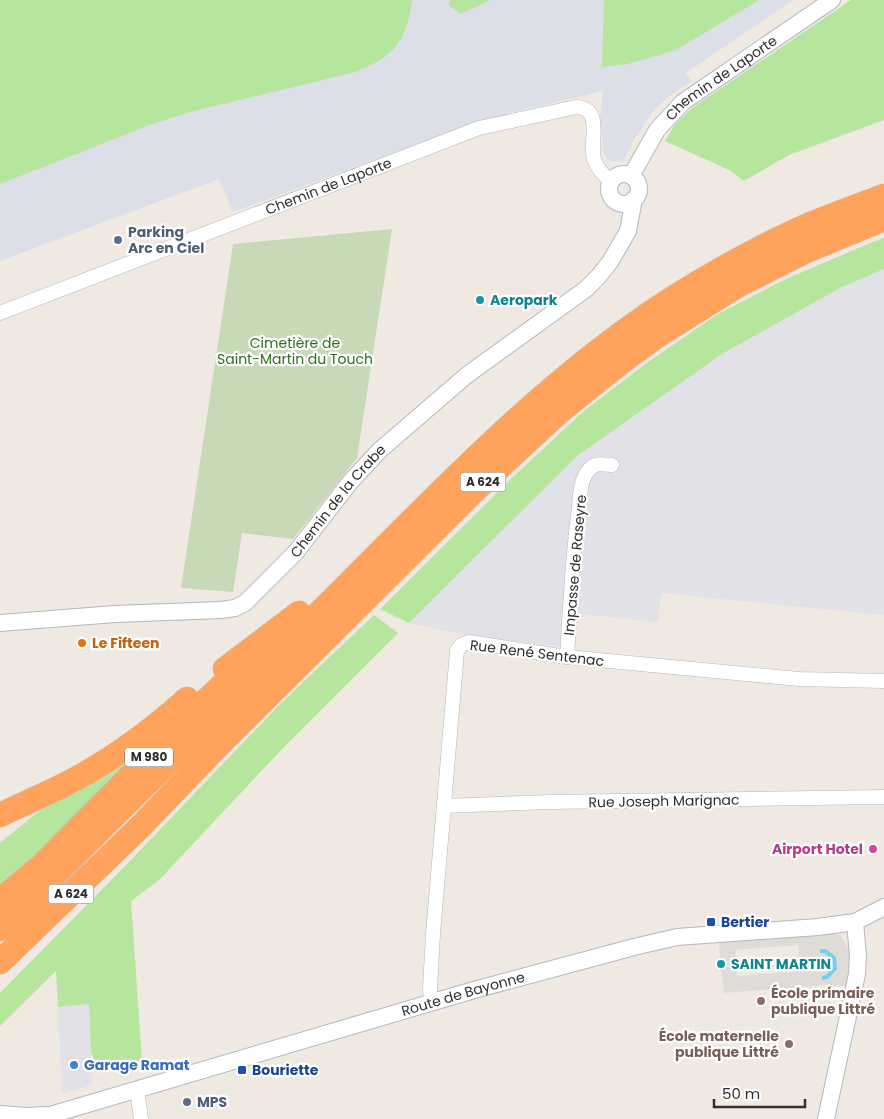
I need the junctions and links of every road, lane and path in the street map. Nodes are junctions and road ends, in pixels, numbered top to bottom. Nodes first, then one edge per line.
1 (832, 0) edge
2 (631, 176) junction
3 (611, 181) junction
4 (884, 196) edge
5 (634, 200) junction
6 (617, 203) junction
7 (884, 219) edge
8 (620, 244) junction
9 (0, 314) edge
10 (612, 466) dead end
11 (424, 508) junction
12 (299, 613) junction
13 (0, 623) edge
14 (567, 657) junction
15 (884, 681) edge
16 (63, 786) junction
17 (884, 797) edge
18 (444, 806) junction
19 (0, 815) edge
20 (0, 832) edge
21 (0, 900) edge
22 (884, 907) edge
23 (855, 922) junction
24 (0, 929) edge
25 (0, 962) edge
26 (431, 1003) junction
27 (137, 1089) junction
28 (0, 1114) edge
29 (42, 1117) edge
30 (141, 1119) edge
31 (826, 1119) edge

1 - 2 street, Chemin de Laporte
2 - 3 street
2 - 5 street
3 - 6 street, Chemin de Laporte
3 - 9 street, Chemin de Laporte
4 - 11 highway, A 624
5 - 6 street
5 - 8 street, Chemin de la Crabe
6 - 8 street, Chemin de la Crabe
7 - 25 highway, A 624
8 - 13 street, Chemin de la Crabe
10 - 14 street, Impasse de Raseyre
11 - 12 highway, M 980
11 - 24 highway, A 624
12 - 16 highway
12 - 21 highway, M 980
14 - 15 street, Rue René Sentenac
14 - 18 street, Rue René Sentenac
16 - 19 highway
16 - 20 highway
17 - 18 street, Rue Joseph Marignac
18 - 26 street, Rue René Sentenac
22 - 23 street, Route de Bayonne
23 - 26 street, Route de Bayonne
23 - 31 street
26 - 27 street, Route de Bayonne
27 - 29 street, Route de Bayonne
27 - 30 street
28 - 29 street, Route de Bayonne

